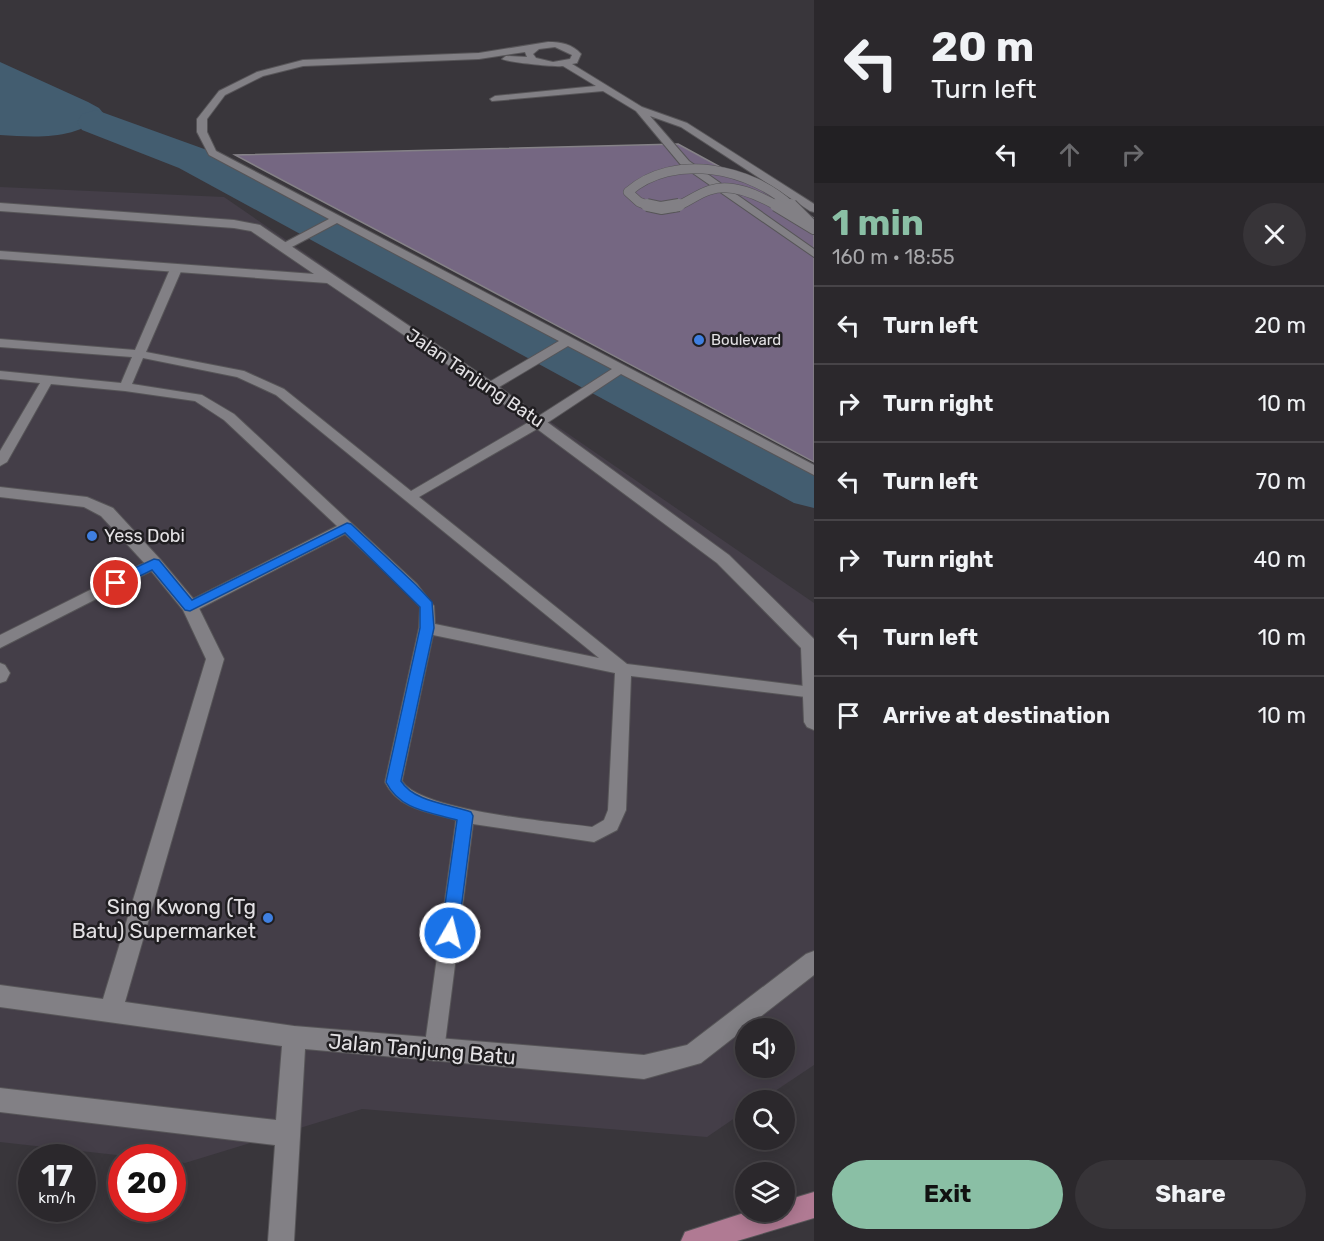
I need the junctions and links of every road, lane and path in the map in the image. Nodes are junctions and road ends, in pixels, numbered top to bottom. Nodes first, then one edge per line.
1 (534, 48) junction
2 (479, 56) junction
3 (533, 60) junction
4 (566, 64) junction
5 (604, 88) junction
6 (495, 99) dead end
7 (639, 109) junction
8 (0, 207) edge
9 (814, 209) edge
10 (338, 218) junction
11 (814, 228) edge
12 (284, 247) junction
13 (814, 254) edge
14 (0, 255) edge
15 (176, 269) junction
16 (328, 279) junction
17 (569, 340) junction
18 (0, 343) edge
19 (139, 354) junction
20 (621, 369) junction
21 (0, 375) edge
22 (48, 379) junction
23 (125, 387) junction
24 (490, 387) junction
25 (539, 422) junction
26 (0, 462) edge
27 (814, 471) edge
28 (0, 492) edge
29 (410, 497) junction
30 (347, 527) junction
31 (154, 563) junction
32 (190, 606) junction
33 (427, 628) junction
34 (0, 642) edge
35 (0, 669) edge
36 (623, 669) junction
37 (0, 677) edge
38 (812, 693) junction
39 (814, 722) edge
40 (465, 816) junction
41 (814, 962) edge
42 (0, 996) edge
43 (111, 1010) junction
44 (294, 1037) junction
45 (434, 1051) junction
46 (0, 1100) edge
47 (288, 1134) junction
48 (812, 1202) edge
49 (281, 1241) edge
50 (694, 1241) edge

1 - 2 lane
1 - 3 lane
1 - 4 lane
2 - 3 lane
2 - 10 lane
3 - 4 lane
4 - 5 lane
5 - 6 lane
5 - 7 lane
7 - 9 lane
7 - 13 lane
8 - 12 street
10 - 12 lane
10 - 17 lane
11 - 11 lane, bridge
12 - 16 street
14 - 15 street, Jalan Tanjung Batu
15 - 16 street, Jalan Tanjung Batu
15 - 19 lane
16 - 24 street, Jalan Tanjung Batu
17 - 20 lane
17 - 24 lane
18 - 19 lane
19 - 23 lane
19 - 29 lane
20 - 25 lane
20 - 27 lane
21 - 22 lane
22 - 23 lane
22 - 26 lane
23 - 30 lane
24 - 25 street, Jalan Tanjung Batu
25 - 29 lane
25 - 38 street, Jalan Tanjung Batu
28 - 31 street
29 - 36 lane
30 - 32 lane
30 - 33 lane
31 - 32 street
31 - 34 lane
32 - 43 street
33 - 36 lane
33 - 40 lane
35 - 37 lane
36 - 38 lane
36 - 40 lane
38 - 39 street, Jalan Tanjung Batu
40 - 45 lane
41 - 45 street, Jalan Tanjung Batu
42 - 43 street, Jalan Tanjung Batu
43 - 44 street, Jalan Tanjung Batu
44 - 45 street, Jalan Tanjung Batu
44 - 47 street
46 - 47 street
47 - 49 street
48 - 50 main road

